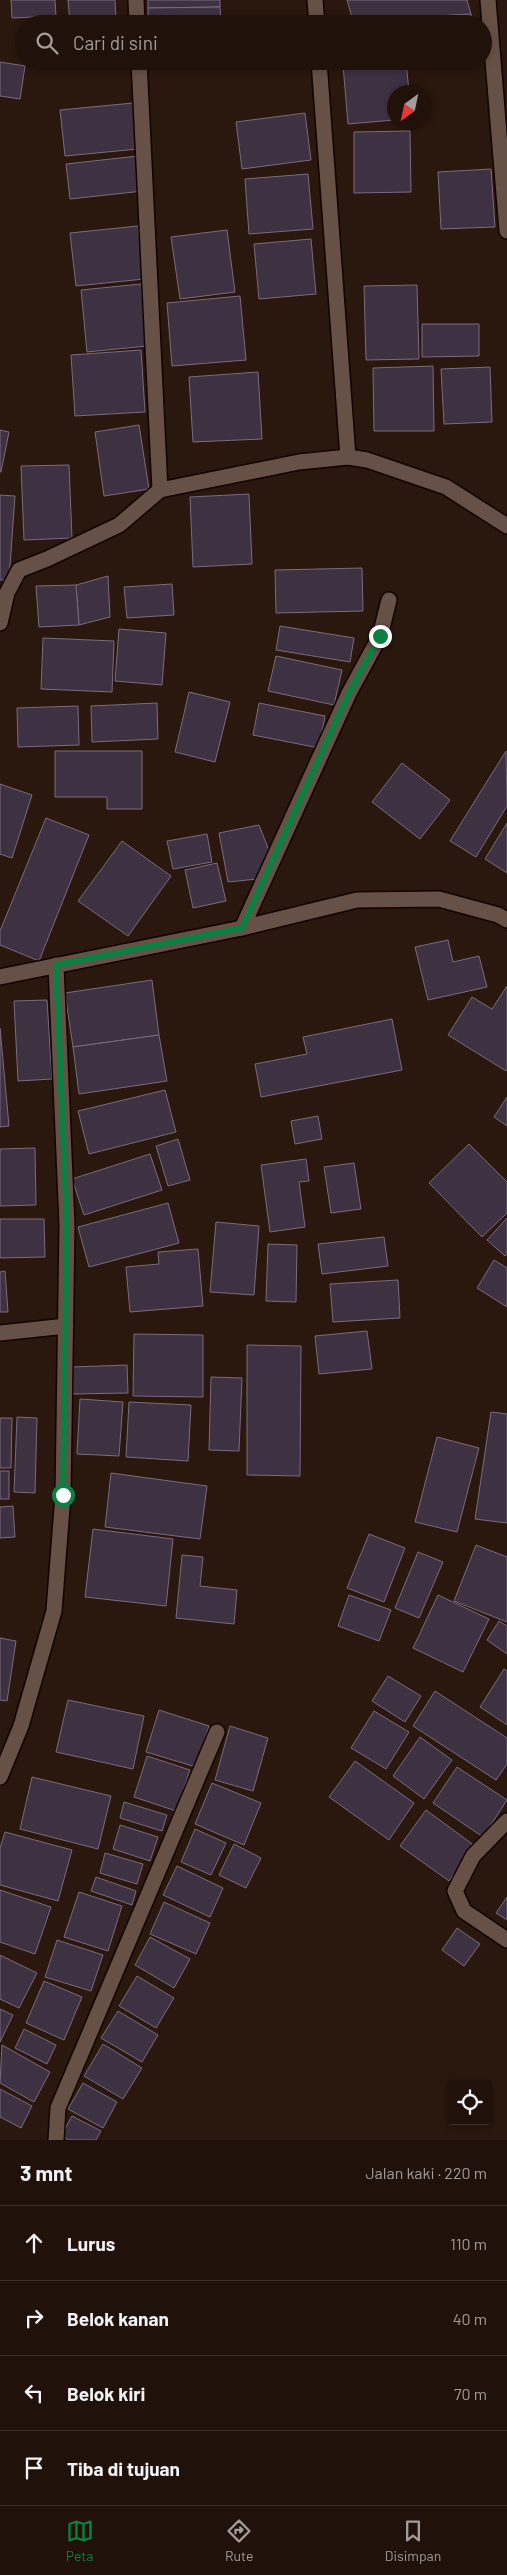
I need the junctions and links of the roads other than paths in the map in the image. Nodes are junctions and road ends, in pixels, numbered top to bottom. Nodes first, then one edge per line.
1 (136, 0) edge
2 (315, 0) edge
3 (488, 0) edge
4 (137, 15) edge
5 (316, 15) edge
6 (489, 15) edge
7 (492, 49) edge
8 (139, 70) edge
9 (321, 70) edge
10 (507, 231) edge
11 (348, 457) junction
12 (160, 490) junction
13 (507, 526) edge
14 (389, 600) dead end
15 (1, 617) edge
16 (507, 920) edge
17 (242, 928) junction
18 (56, 965) junction
19 (0, 977) edge
20 (66, 1326) junction
21 (0, 1333) edge
22 (216, 1732) dead end
23 (0, 1777) edge
24 (507, 1821) edge
25 (507, 1940) edge
26 (56, 2140) edge

1 - 4 street
2 - 5 street
3 - 6 street
7 - 10 street
8 - 12 street
9 - 11 street
11 - 12 street
11 - 13 street
12 - 15 street
14 - 17 street
16 - 17 street
17 - 18 street
18 - 19 street
18 - 20 street
20 - 21 street
20 - 23 street
22 - 26 street
24 - 25 street

